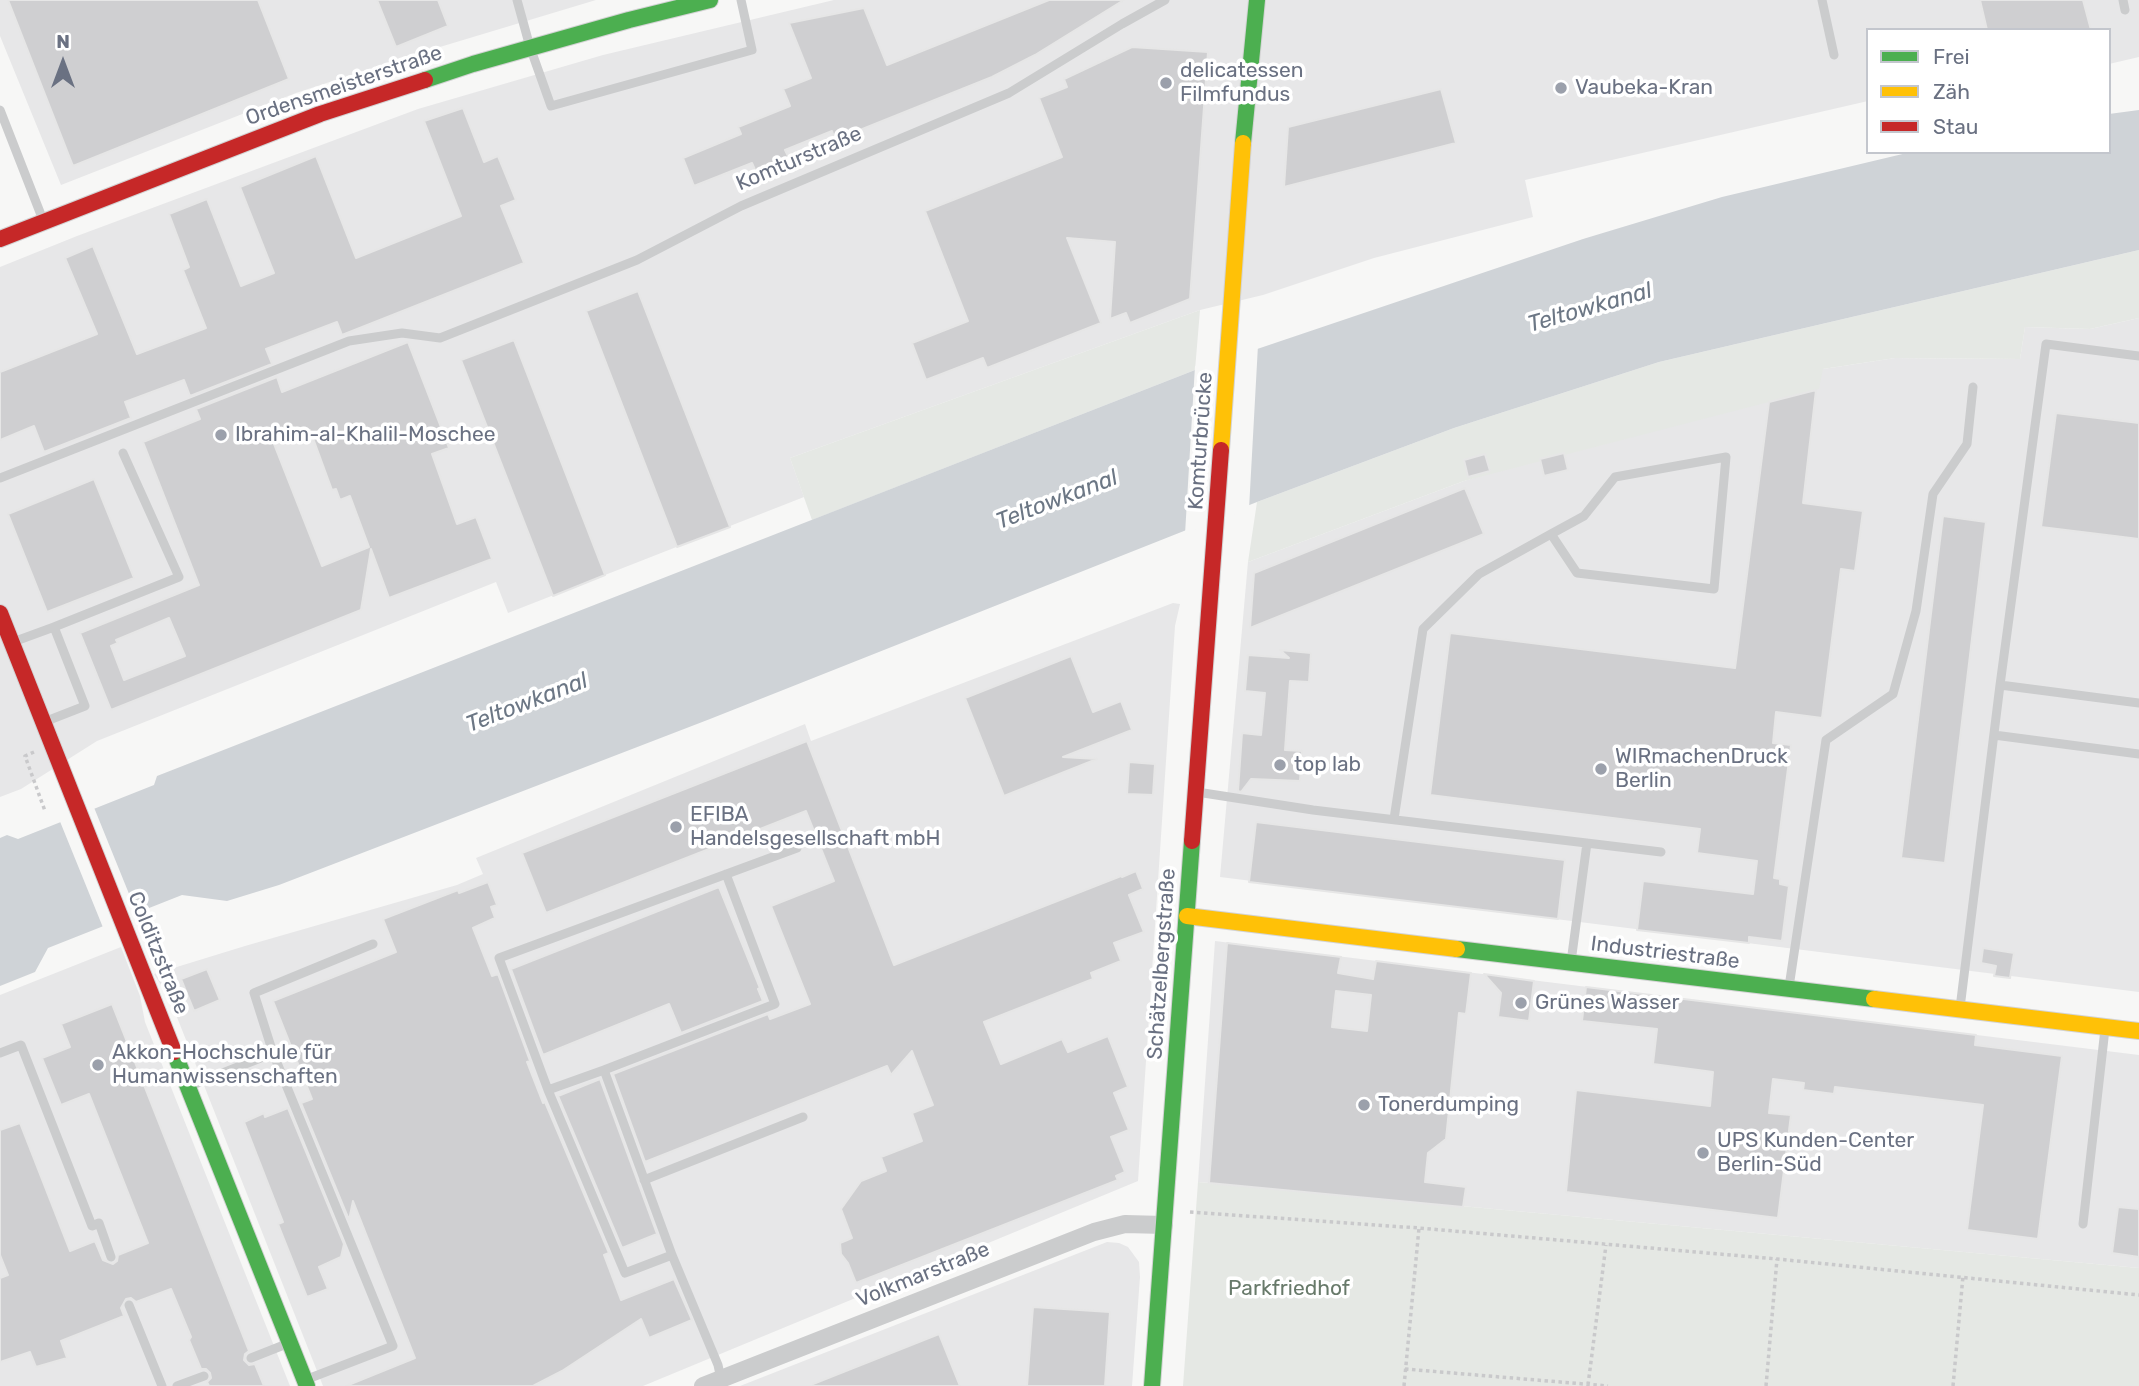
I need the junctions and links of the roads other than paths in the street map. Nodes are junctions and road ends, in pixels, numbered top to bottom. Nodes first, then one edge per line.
1 (517, 0) edge
2 (710, 0) edge
3 (741, 0) edge
4 (1164, 0) edge
5 (1257, 0) edge
6 (1822, 0) edge
7 (530, 47) junction
8 (1834, 55) dead end
9 (0, 110) edge
10 (44, 222) junction
11 (0, 239) edge
12 (2139, 356) edge
13 (1973, 387) dead end
14 (123, 453) dead end
15 (0, 478) edge
16 (1551, 534) junction
17 (1215, 545) joint
18 (0, 613) edge
19 (54, 627) junction
20 (12, 643) junction
21 (2000, 684) junction
22 (2139, 703) edge
23 (43, 722) junction
24 (1994, 735) junction
25 (2139, 754) edge
26 (1196, 792) junction
27 (1394, 819) junction
28 (1587, 843) junction
29 (797, 848) dead end
30 (1661, 852) dead end
31 (726, 874) junction
32 (1187, 916) junction
33 (373, 944) dead end
34 (1572, 962) junction
35 (1789, 989) junction
36 (1960, 1010) junction
37 (2105, 1027) junction
38 (2139, 1031) edge
39 (0, 1053) edge
40 (273, 1053) junction
41 (604, 1070) junction
42 (188, 1086) junction
43 (548, 1090) junction
44 (803, 1116) dead end
45 (644, 1180) junction
46 (2084, 1224) dead end
47 (1164, 1225) junction
48 (672, 1255) junction
49 (111, 1257) dead end
50 (129, 1305) dead end
51 (290, 1343) junction
52 (251, 1357) dead end
53 (204, 1376) dead end
54 (721, 1379) junction
55 (306, 1383) edge
56 (162, 1386) edge
57 (177, 1386) edge
58 (703, 1386) edge
59 (1152, 1386) edge

1 - 7 lane
2 - 7 street, Ordensmeisterstraße
3 - 7 lane
4 - 15 lane, Komturstraße
5 - 17 street, Komturbrücke
6 - 8 lane
7 - 10 street, Ordensmeisterstraße
9 - 10 lane
10 - 11 street, Ordensmeisterstraße
12 - 21 lane
13 - 35 lane
14 - 19 lane
16 - 16 lane
16 - 27 lane
17 - 26 street, Schätzelbergstraße
18 - 20 street, Colditzstraße
19 - 20 lane
19 - 23 lane
20 - 23 street, Colditzstraße
21 - 22 lane
21 - 24 lane
23 - 42 street, Colditzstraße
24 - 25 lane
24 - 36 lane
26 - 27 lane
26 - 32 street, Schätzelbergstraße
27 - 28 lane
28 - 30 lane
28 - 34 lane
29 - 31 lane
31 - 41 lane
31 - 43 lane
32 - 34 street, Industriestraße
32 - 47 street, Schätzelbergstraße
33 - 40 lane
34 - 35 street, Industriestraße
35 - 36 street, Industriestraße
36 - 37 street, Industriestraße
37 - 38 street, Industriestraße
37 - 46 lane
39 - 49 lane
40 - 42 lane
40 - 55 lane
41 - 43 lane
41 - 45 lane
42 - 51 street, Colditzstraße
43 - 48 lane
44 - 45 lane
45 - 48 lane
47 - 54 street, Volkmarstraße
47 - 59 street, Schätzelbergstraße
48 - 54 lane
50 - 56 lane
51 - 52 lane
51 - 55 street, Colditzstraße
53 - 57 lane
54 - 58 street, Volkmarstraße

